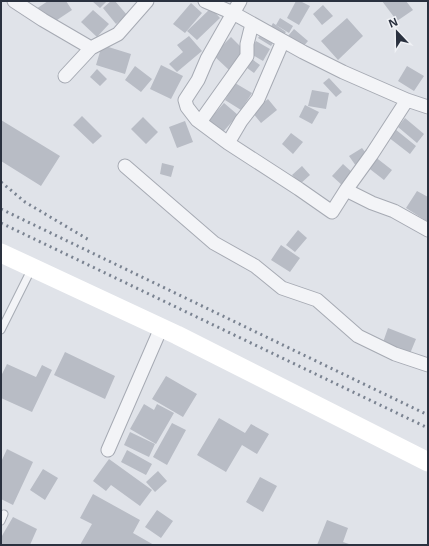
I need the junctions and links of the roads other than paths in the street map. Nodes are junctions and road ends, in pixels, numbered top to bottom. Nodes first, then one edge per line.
1 (14, 1) edge
2 (147, 1) edge
3 (205, 1) edge
4 (240, 1) edge
5 (233, 13) junction
6 (252, 24) junction
7 (283, 41) junction
8 (91, 48) junction
9 (65, 76) dead end
10 (407, 100) junction
11 (428, 106) edge
12 (200, 122) junction
13 (228, 143) junction
14 (125, 166) dead end
15 (346, 190) junction
16 (428, 230) edge
17 (1, 254) edge
18 (32, 268) junction
19 (161, 328) junction
20 (1, 330) edge
21 (428, 365) edge
22 (108, 450) dead end
23 (428, 462) edge
24 (4, 514) dead end
25 (1, 521) edge

1 - 8 street
2 - 8 street
3 - 5 street
4 - 5 street
5 - 6 street
5 - 12 street
6 - 7 street
6 - 12 street
7 - 10 street
7 - 13 street
8 - 9 street
10 - 11 street
10 - 15 street
12 - 13 street
13 - 15 street
14 - 21 street
15 - 16 street
17 - 18 main road
18 - 19 main road
18 - 20 lane
19 - 22 street
19 - 23 main road
24 - 25 lane

